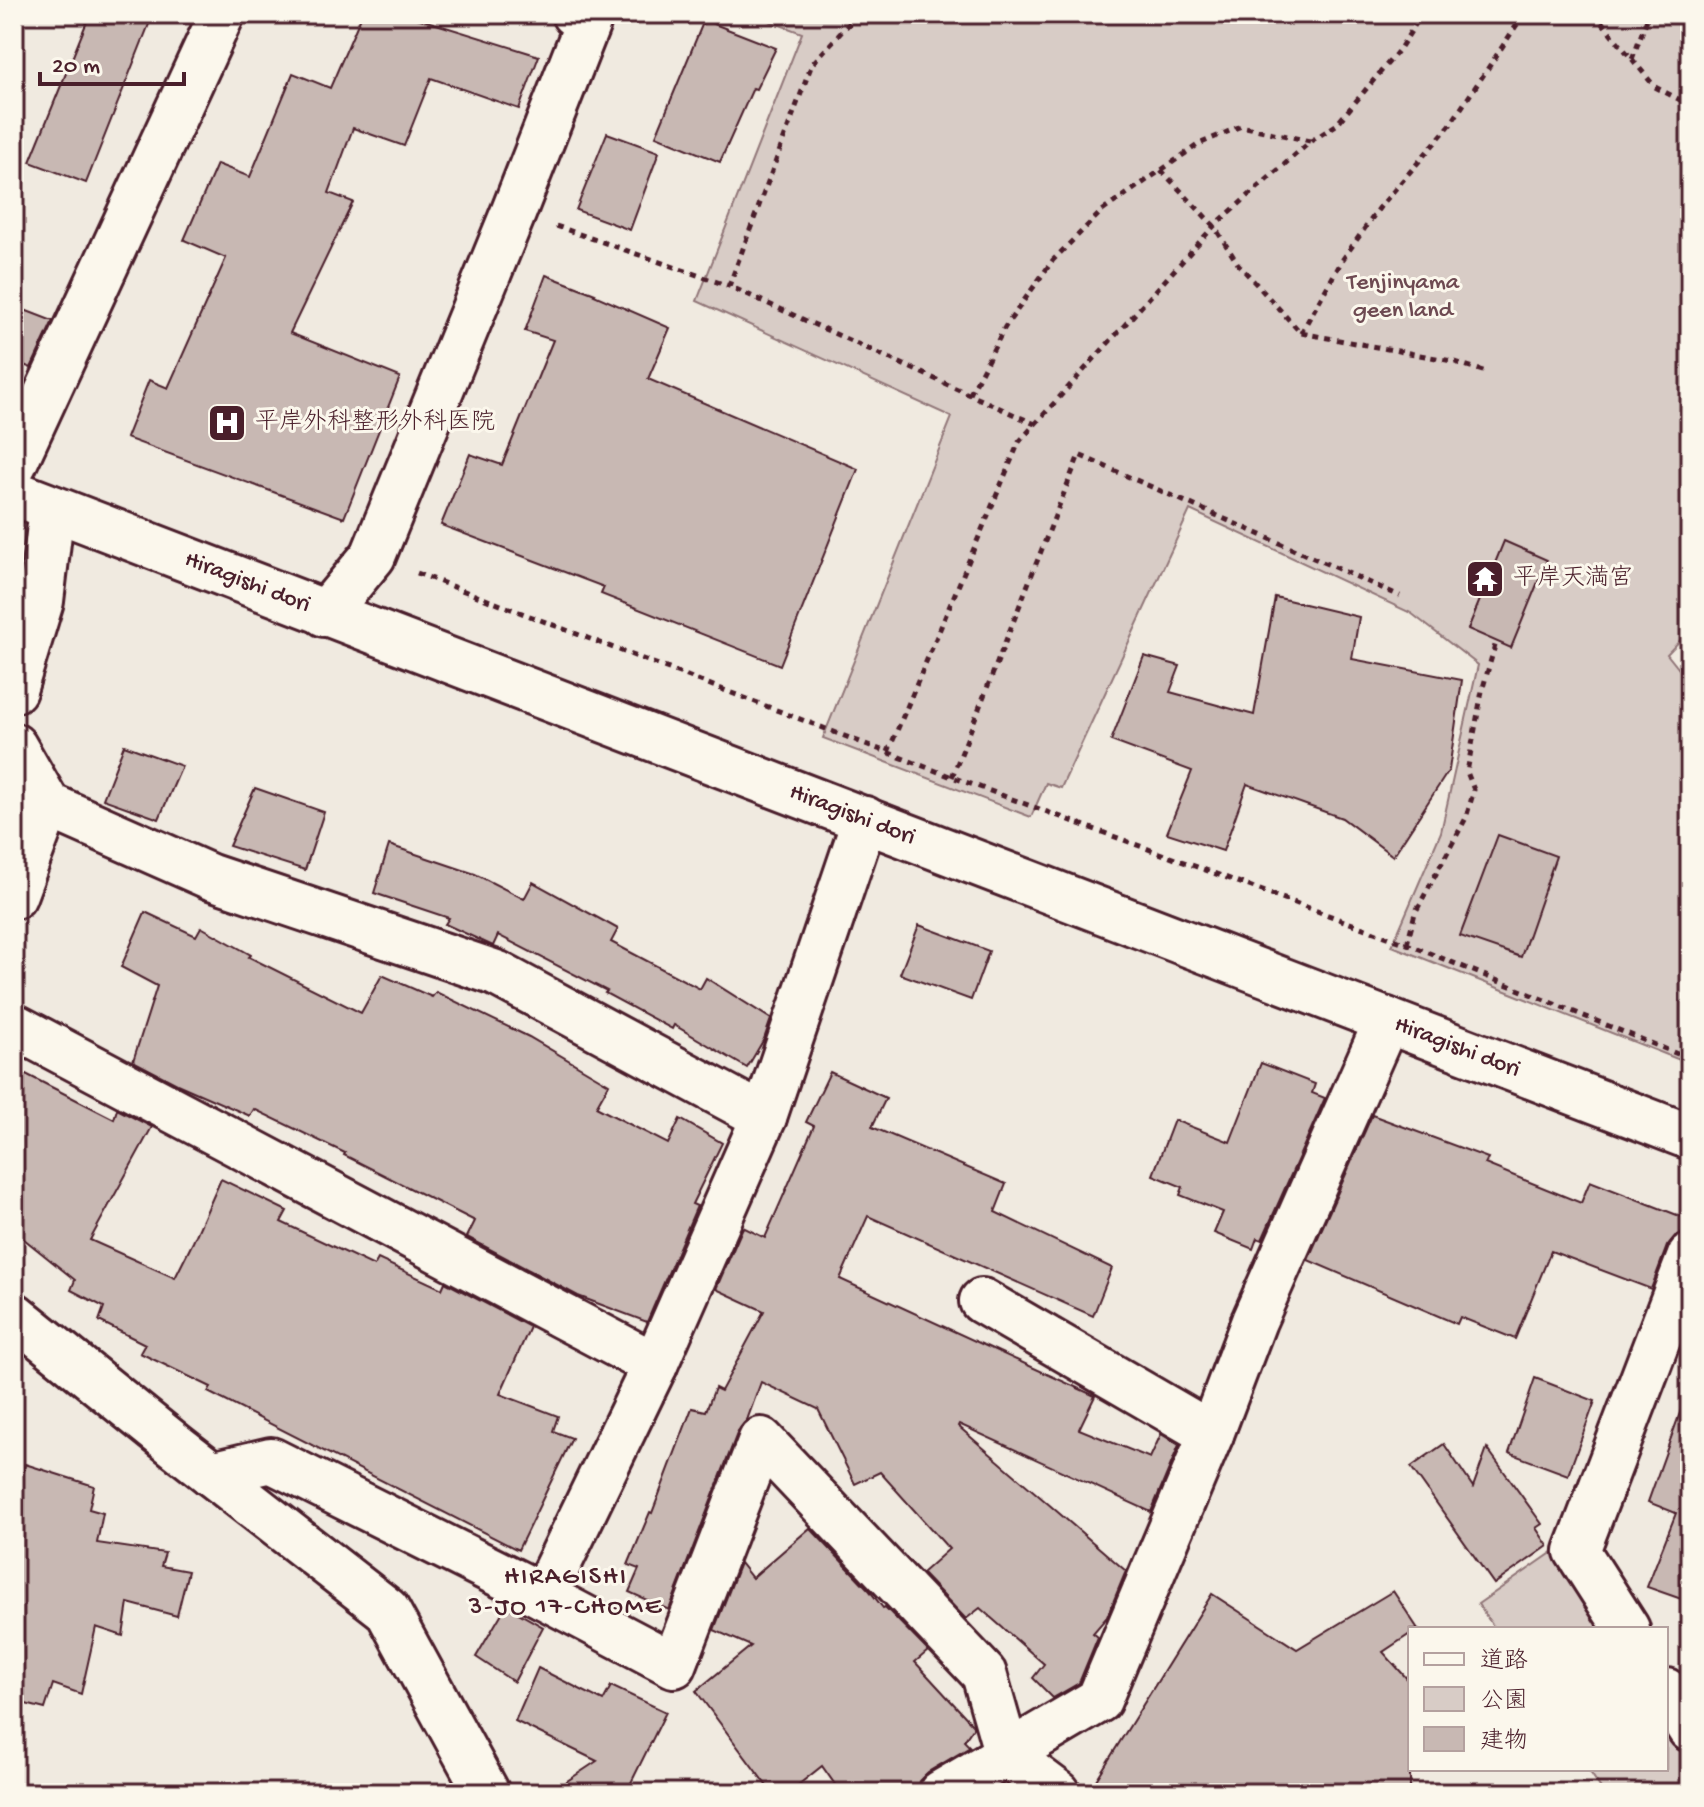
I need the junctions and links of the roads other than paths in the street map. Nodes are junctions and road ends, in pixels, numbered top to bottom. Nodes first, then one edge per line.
1 (222, 14) edge
2 (574, 14) edge
3 (14, 464) edge
4 (33, 501) edge
5 (325, 614) junction
6 (14, 690) edge
7 (14, 746) edge
8 (48, 805) junction
9 (865, 819) junction
10 (14, 896) edge
11 (1387, 1020) junction
12 (14, 1026) edge
13 (764, 1117) junction
14 (1690, 1137) edge
15 (1690, 1256) edge
16 (982, 1301) dead end
17 (14, 1315) edge
18 (655, 1365) junction
19 (1211, 1434) junction
20 (212, 1474) junction
21 (543, 1596) junction
22 (1626, 1627) edge
23 (1668, 1694) edge
24 (1690, 1729) edge
25 (1007, 1755) junction
26 (487, 1793) edge
27 (941, 1793) edge
28 (1058, 1793) edge

1 - 3 street
2 - 5 street
4 - 5 street, Hiragishi dori
4 - 6 street
5 - 9 street, Hiragishi dori
7 - 8 street
8 - 10 street
8 - 13 street
9 - 11 street, Hiragishi dori
9 - 13 street
11 - 14 street, Hiragishi dori
11 - 19 street
12 - 18 street
13 - 18 street
15 - 22 street
16 - 19 street
17 - 20 street
18 - 21 street
19 - 25 street
20 - 21 street
20 - 26 street
21 - 25 street
23 - 24 street
25 - 27 street
25 - 28 street

